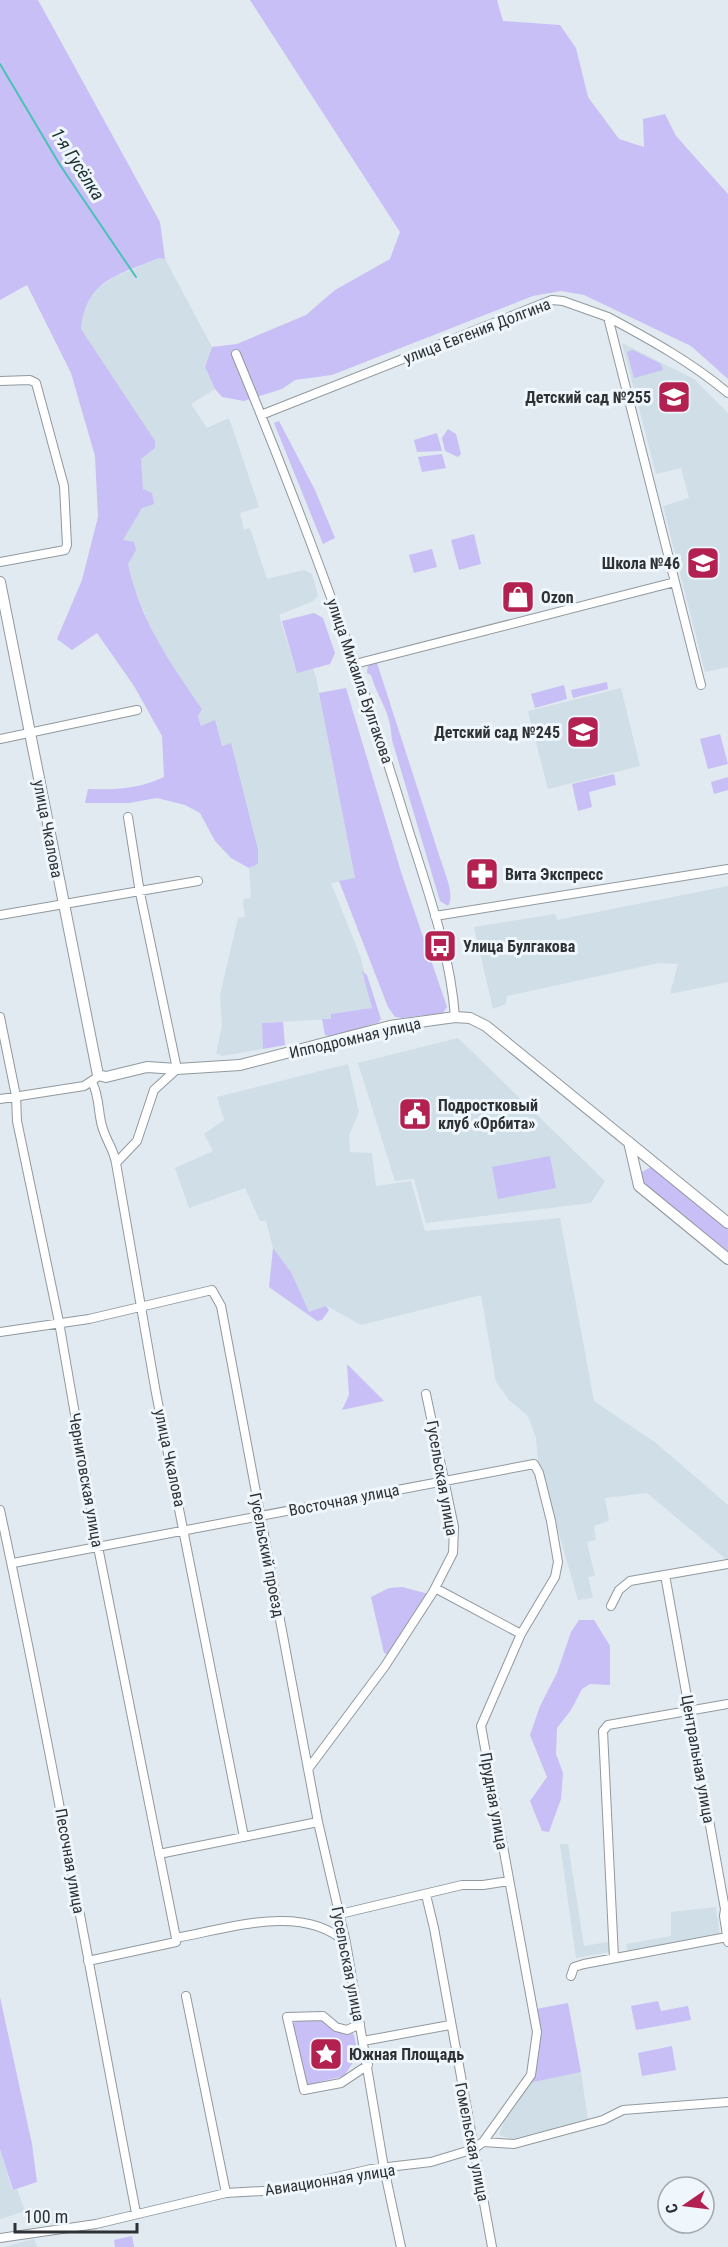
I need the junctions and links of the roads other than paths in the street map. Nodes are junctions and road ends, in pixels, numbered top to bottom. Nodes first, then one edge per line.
1 (608, 317) junction
2 (236, 354) dead end
3 (0, 381) edge
4 (728, 393) edge
5 (261, 415) junction
6 (0, 562) edge
7 (0, 582) edge
8 (675, 582) junction
9 (355, 664) junction
10 (701, 685) dead end
11 (137, 710) dead end
12 (30, 734) junction
13 (0, 740) edge
14 (128, 817) dead end
15 (728, 869) edge
16 (198, 881) dead end
17 (140, 893) junction
18 (63, 904) junction
19 (0, 915) edge
20 (435, 916) junction
21 (0, 1017) edge
22 (455, 1017) junction
23 (177, 1069) junction
24 (95, 1079) junction
25 (16, 1096) junction
26 (0, 1099) edge
27 (629, 1141) junction
28 (116, 1163) junction
29 (728, 1223) edge
30 (728, 1259) edge
31 (140, 1306) junction
32 (58, 1322) junction
33 (0, 1332) edge
34 (426, 1394) dead end
35 (534, 1464) joint
36 (446, 1480) junction
37 (0, 1510) edge
38 (260, 1516) junction
39 (185, 1530) junction
40 (98, 1547) junction
41 (13, 1563) junction
42 (728, 1564) edge
43 (665, 1575) junction
44 (435, 1588) junction
45 (610, 1606) dead end
46 (521, 1634) junction
47 (728, 1704) edge
48 (690, 1711) junction
49 (308, 1768) junction
50 (318, 1822) junction
51 (244, 1837) junction
52 (159, 1854) junction
53 (509, 1881) junction
54 (426, 1895) junction
55 (727, 1908) edge
56 (340, 1914) junction
57 (176, 1940) junction
58 (728, 1940) edge
59 (346, 1943) junction
60 (614, 1958) junction
61 (88, 1961) junction
62 (571, 1976) dead end
63 (186, 1996) dead end
64 (360, 2024) junction
65 (450, 2025) junction
66 (363, 2041) junction
67 (368, 2065) junction
68 (728, 2102) edge
69 (483, 2142) junction
70 (474, 2149) junction
71 (384, 2168) junction
72 (226, 2193) junction
73 (136, 2213) junction
74 (0, 2238) edge
75 (401, 2247) edge
76 (492, 2247) edge

1 - 4 street, улица Евгения Долгина
1 - 5 street, улица Евгения Долгина
1 - 8 street
2 - 5 street, улица Михаила Булгакова
3 - 6 street
5 - 9 street, улица Михаила Булгакова
7 - 12 street, улица Чкалова
8 - 9 street
8 - 10 street
9 - 20 street, улица Михаила Булгакова
11 - 12 street
12 - 13 street
12 - 18 street, улица Чкалова
14 - 17 street
15 - 20 street
16 - 17 street
17 - 18 street
17 - 23 street
18 - 19 street
18 - 24 street, улица Чкалова
20 - 22 street, улица Михаила Булгакова
21 - 25 street, Черниговская улица
22 - 23 street, Ипподромная улица
22 - 27 street, Ипподромная улица
23 - 24 street, Ипподромная улица
23 - 28 street
24 - 25 street
24 - 28 street, улица Чкалова
25 - 26 street
25 - 32 street, Черниговская улица
27 - 29 street, Ипподромная улица
27 - 30 street
28 - 31 street, улица Чкалова
31 - 32 street
31 - 38 street, Гусельский проезд
31 - 39 street, улица Чкалова
32 - 33 street
32 - 40 street, Черниговская улица
34 - 36 street, Гусельская улица
35 - 36 street, Восточная улица
35 - 46 street, Прудная улица
36 - 38 street, Восточная улица
36 - 44 street, Гусельская улица
37 - 41 street, Песочная улица
38 - 39 street, Восточная улица
38 - 49 street, Гусельский проезд
39 - 40 street, Восточная улица
39 - 51 street, улица Чкалова
40 - 41 street, Восточная улица
40 - 52 street, Черниговская улица
41 - 61 street, Песочная улица
42 - 43 street
43 - 45 street
43 - 48 street, Центральная улица
44 - 46 street
44 - 49 street, Гусельская улица
46 - 53 street, Прудная улица
47 - 48 street
48 - 55 street, Центральная улица
48 - 60 street
49 - 50 street, Гусельский проезд
50 - 51 street
50 - 56 street, Гусельская улица
51 - 52 street
52 - 57 street, Черниговская улица
53 - 54 street
53 - 69 street, Прудная улица
54 - 56 street
54 - 65 street, Гомельская улица
55 - 58 street, Центральная улица
56 - 59 street, Гусельская улица
57 - 59 street
57 - 61 street
58 - 60 street
59 - 64 street, Гусельская улица
60 - 62 street
61 - 73 street, Песочная улица
63 - 72 street
64 - 66 street, Гусельская улица
64 - 67 street
65 - 66 street
65 - 70 street, Гомельская улица
66 - 67 street, Гусельская улица
67 - 71 street, Гусельская улица
68 - 69 street
69 - 70 street, Прудная улица
70 - 71 street, Авиационная улица
70 - 76 street, Гомельская улица
71 - 72 street, Авиационная улица
71 - 75 street, Гусельская улица
72 - 73 street, Авиационная улица
73 - 74 street, Авиационная улица

